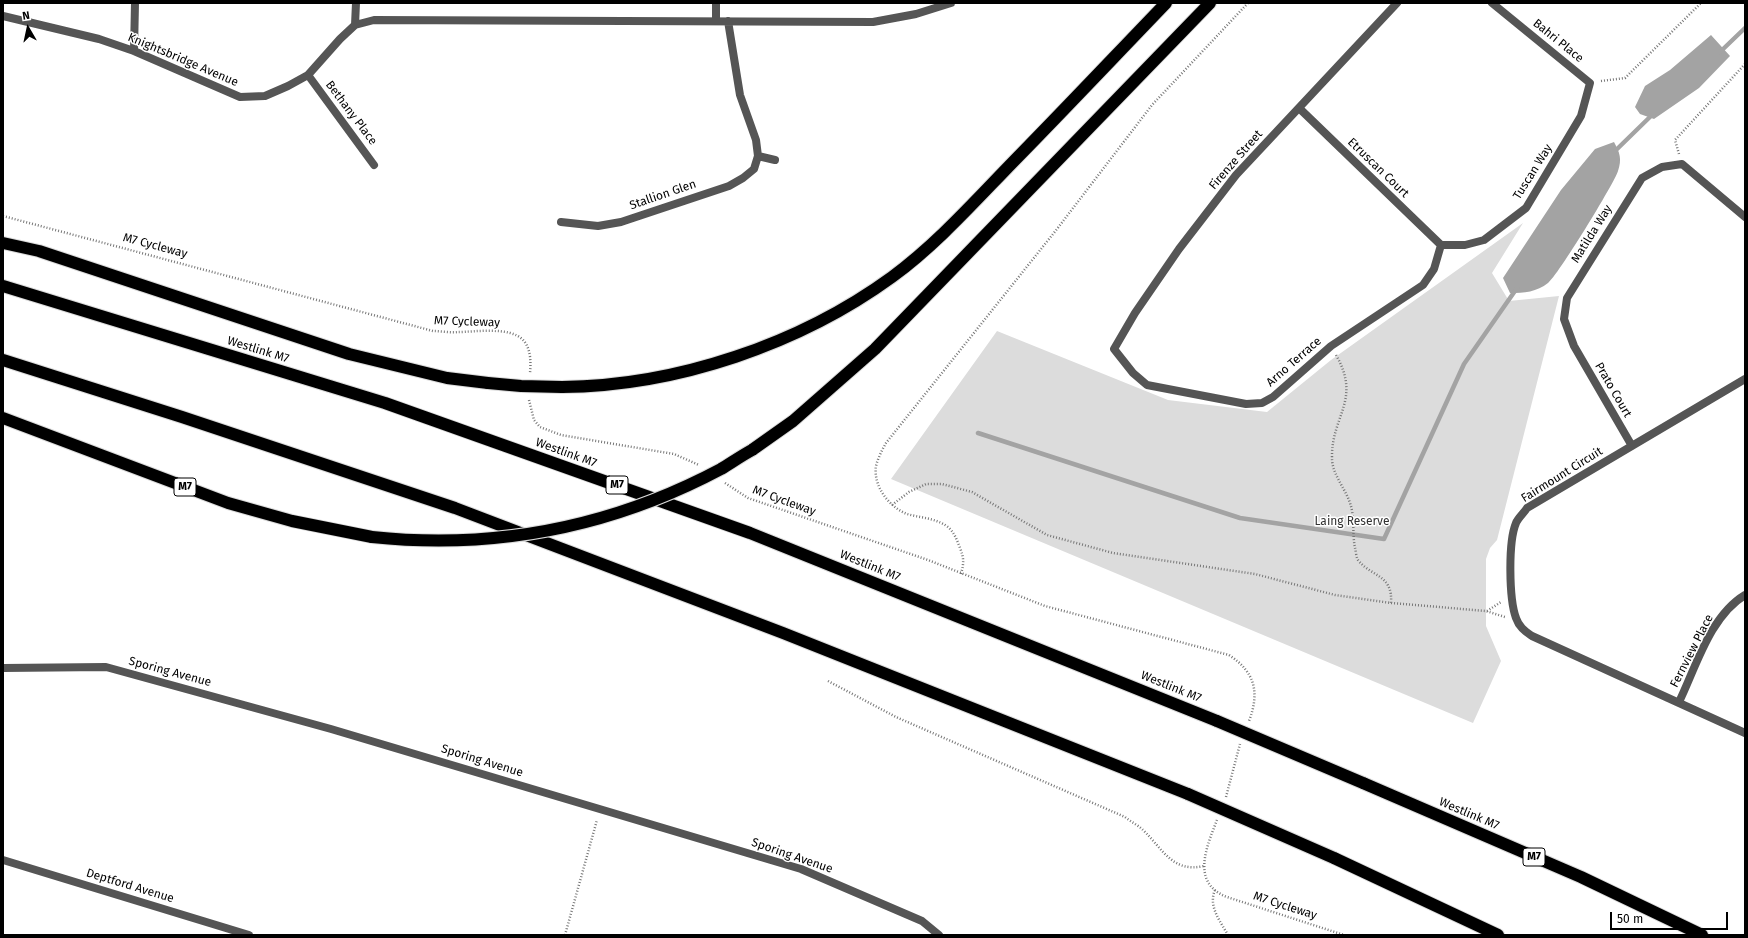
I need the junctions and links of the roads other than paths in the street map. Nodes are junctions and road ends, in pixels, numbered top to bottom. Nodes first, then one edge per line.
1 (135, 3) edge
2 (356, 3) edge
3 (716, 3) edge
4 (951, 3) edge
5 (1166, 3) edge
6 (1210, 3) edge
7 (1396, 3) edge
8 (1492, 3) edge
9 (3, 16) edge
10 (716, 20) junction
11 (728, 21) junction
12 (355, 25) junction
13 (134, 51) junction
14 (308, 75) junction
15 (1590, 83) joint
16 (1299, 108) junction
17 (758, 156) junction
18 (776, 160) dead end
19 (374, 165) dead end
20 (1745, 217) edge
21 (561, 222) dead end
22 (3, 243) edge
23 (1441, 245) junction
24 (3, 286) edge
25 (1574, 346) joint
26 (1114, 349) joint
27 (3, 360) edge
28 (1745, 380) edge
29 (3, 418) edge
30 (1632, 446) junction
31 (1745, 595) edge
32 (3, 668) edge
33 (1679, 702) junction
34 (1745, 733) edge
35 (3, 860) edge
36 (249, 935) edge
37 (939, 935) edge
38 (1498, 935) edge
39 (1702, 935) edge

1 - 13 street
2 - 12 street
3 - 10 street
4 - 11 street, Knightsbridge Avenue
5 - 22 highway, bridge
6 - 29 highway, M7, bridge
7 - 16 street, Firenze Street
8 - 15 street, Bahri Place
9 - 13 street, Knightsbridge Avenue
10 - 11 street, Knightsbridge Avenue
10 - 12 street, Knightsbridge Avenue
11 - 17 street
12 - 14 street, Knightsbridge Avenue
13 - 14 street, Knightsbridge Avenue
14 - 19 street, Bethany Place
15 - 23 street, Tuscan Way
16 - 23 street, Etruscan Court
16 - 26 street, Firenze Street
17 - 18 street
17 - 21 street, Stallion Glen
20 - 25 street, Matilda Way
23 - 26 street, Arno Terrace
24 - 39 highway, Westlink M7 / M7, bridge
25 - 30 street, Prato Court
27 - 38 highway, bridge
28 - 30 street, Fairmount Circuit
30 - 33 street, Fairmount Circuit
31 - 33 street, Fernview Place
32 - 37 street, Sporing Avenue
33 - 34 street, Fairmount Circuit
35 - 36 street, Deptford Avenue

